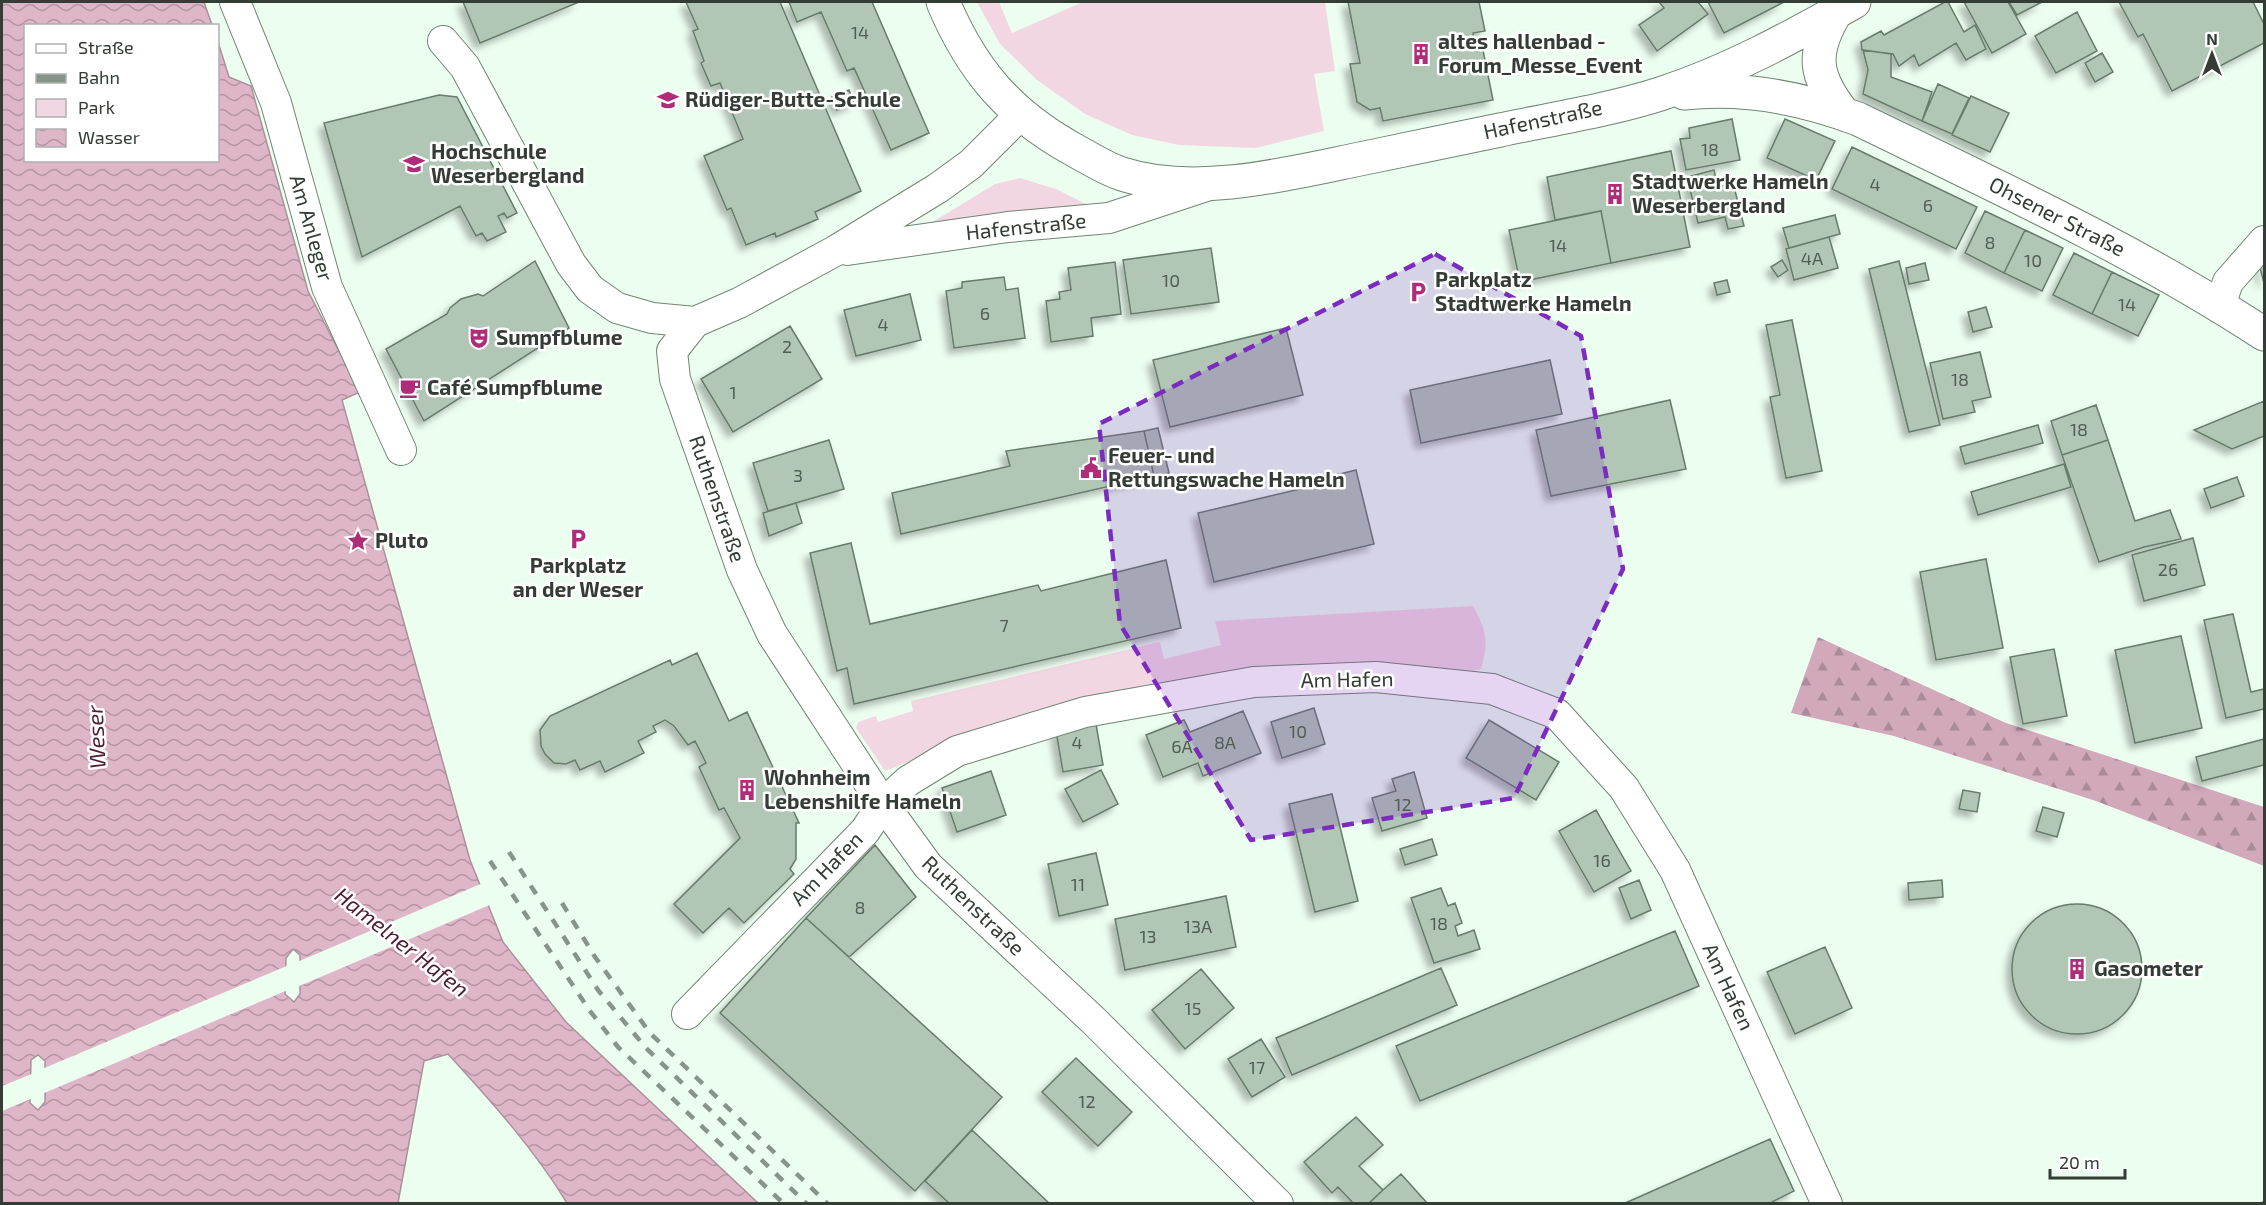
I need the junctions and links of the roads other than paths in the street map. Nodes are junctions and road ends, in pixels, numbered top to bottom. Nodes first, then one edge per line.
1 (235, 2) edge
2 (943, 2) edge
3 (1845, 7) edge
4 (443, 41) dead end
5 (1658, 95) junction
6 (1843, 114) junction
7 (1020, 115) junction
8 (1213, 184) junction
9 (2265, 241) edge
10 (835, 251) junction
11 (2220, 305) junction
12 (695, 322) junction
13 (2265, 334) edge
14 (401, 450) dead end
15 (882, 804) junction
16 (687, 1014) dead end
17 (1278, 1203) edge
18 (1827, 1203) edge

1 - 14 street, Am Anleger
2 - 7 main road, Hafenstraße
3 - 5 main road, Hafenstraße
3 - 6 main road, Ohsener Straße
4 - 12 street
5 - 6 main road, Ohsener Straße
5 - 8 main road, Hafenstraße
6 - 11 main road, Ohsener Straße
7 - 8 main road, Hafenstraße
7 - 10 street, Hafenstraße
8 - 10 street, Hafenstraße
9 - 11 street
10 - 12 street, Hafenstraße
11 - 13 main road, Ohsener Straße
12 - 15 street, Ruthenstraße
15 - 16 street, Am Hafen
15 - 17 street, Ruthenstraße
15 - 18 street, Am Hafen

